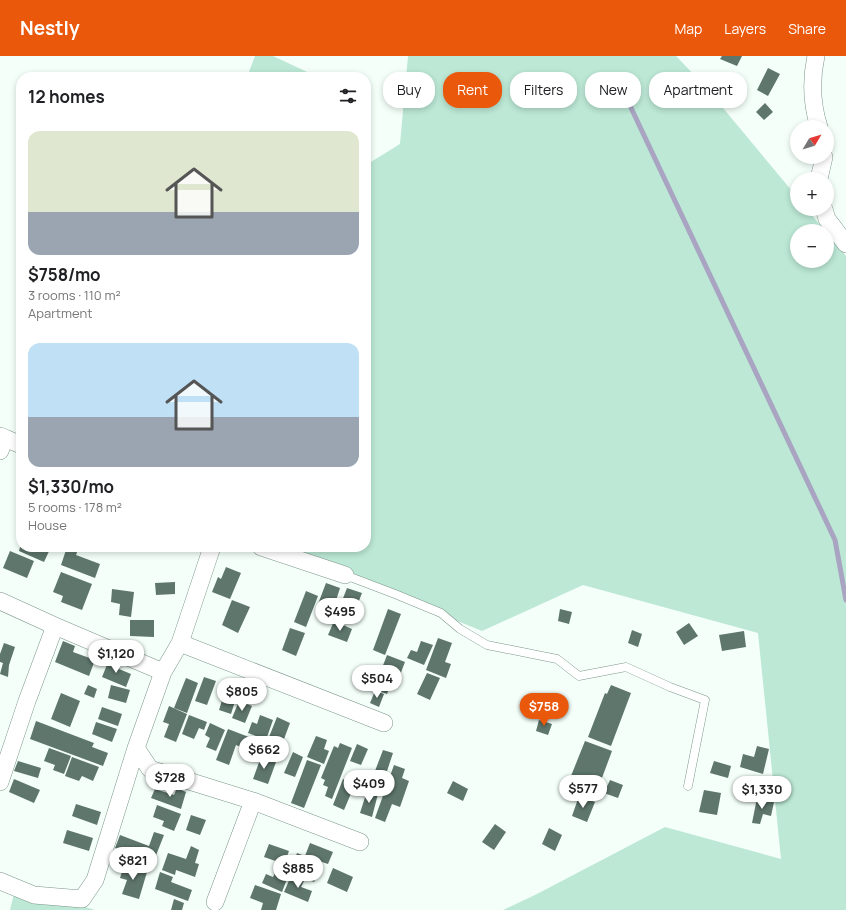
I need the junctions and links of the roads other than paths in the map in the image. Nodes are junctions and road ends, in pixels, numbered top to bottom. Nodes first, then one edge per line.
1 (816, 56) edge
2 (816, 120) edge
3 (826, 216) edge
4 (846, 244) edge
5 (2, 442) edge
6 (16, 444) edge
7 (210, 552) edge
8 (276, 552) edge
9 (345, 575) joint
10 (0, 600) edge
11 (55, 626) junction
12 (180, 643) junction
13 (163, 672) junction
14 (384, 723) dead end
15 (136, 748) junction
16 (0, 782) edge
17 (688, 786) dead end
18 (253, 801) junction
19 (360, 842) dead end
20 (0, 881) edge
21 (215, 902) dead end

1 - 2 street
3 - 4 street
5 - 6 street
7 - 12 street
8 - 9 street
9 - 17 lane
10 - 11 street
11 - 13 street
11 - 16 street
12 - 13 street
12 - 14 street
13 - 15 street
15 - 18 street
15 - 20 street
18 - 19 street
18 - 21 street

